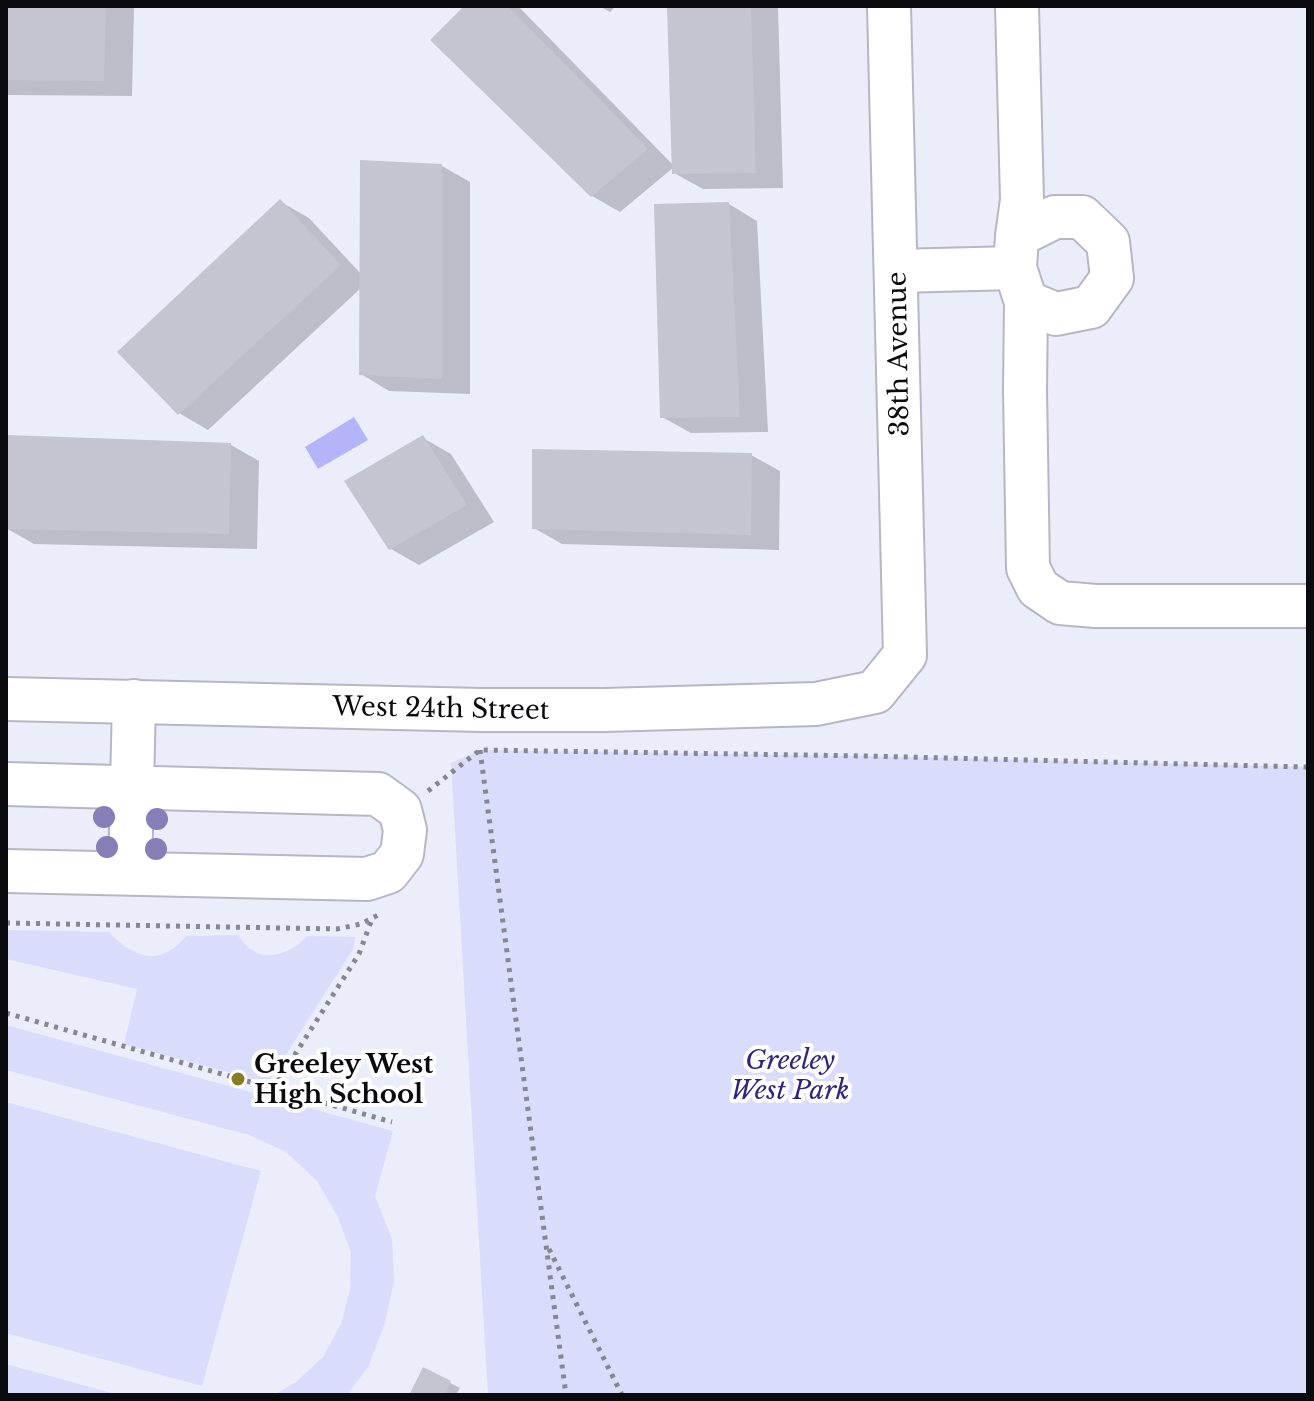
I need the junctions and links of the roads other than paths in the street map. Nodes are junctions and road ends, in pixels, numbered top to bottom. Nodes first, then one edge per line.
1 (889, 6) edge
2 (1017, 6) edge
3 (1019, 269) junction
4 (896, 271) junction
5 (1308, 606) edge
6 (875, 692) joint
7 (6, 699) edge
8 (134, 701) junction
9 (6, 784) edge
10 (132, 787) junction
11 (6, 871) edge
12 (130, 872) junction

1 - 4 street, 38th Avenue
2 - 3 street
3 - 4 street
3 - 5 street
4 - 6 street, 38th Avenue
6 - 8 street, West 24th Street
7 - 8 street, West 24th Street
8 - 10 street
9 - 10 street
10 - 12 street
10 - 12 street
11 - 12 street

